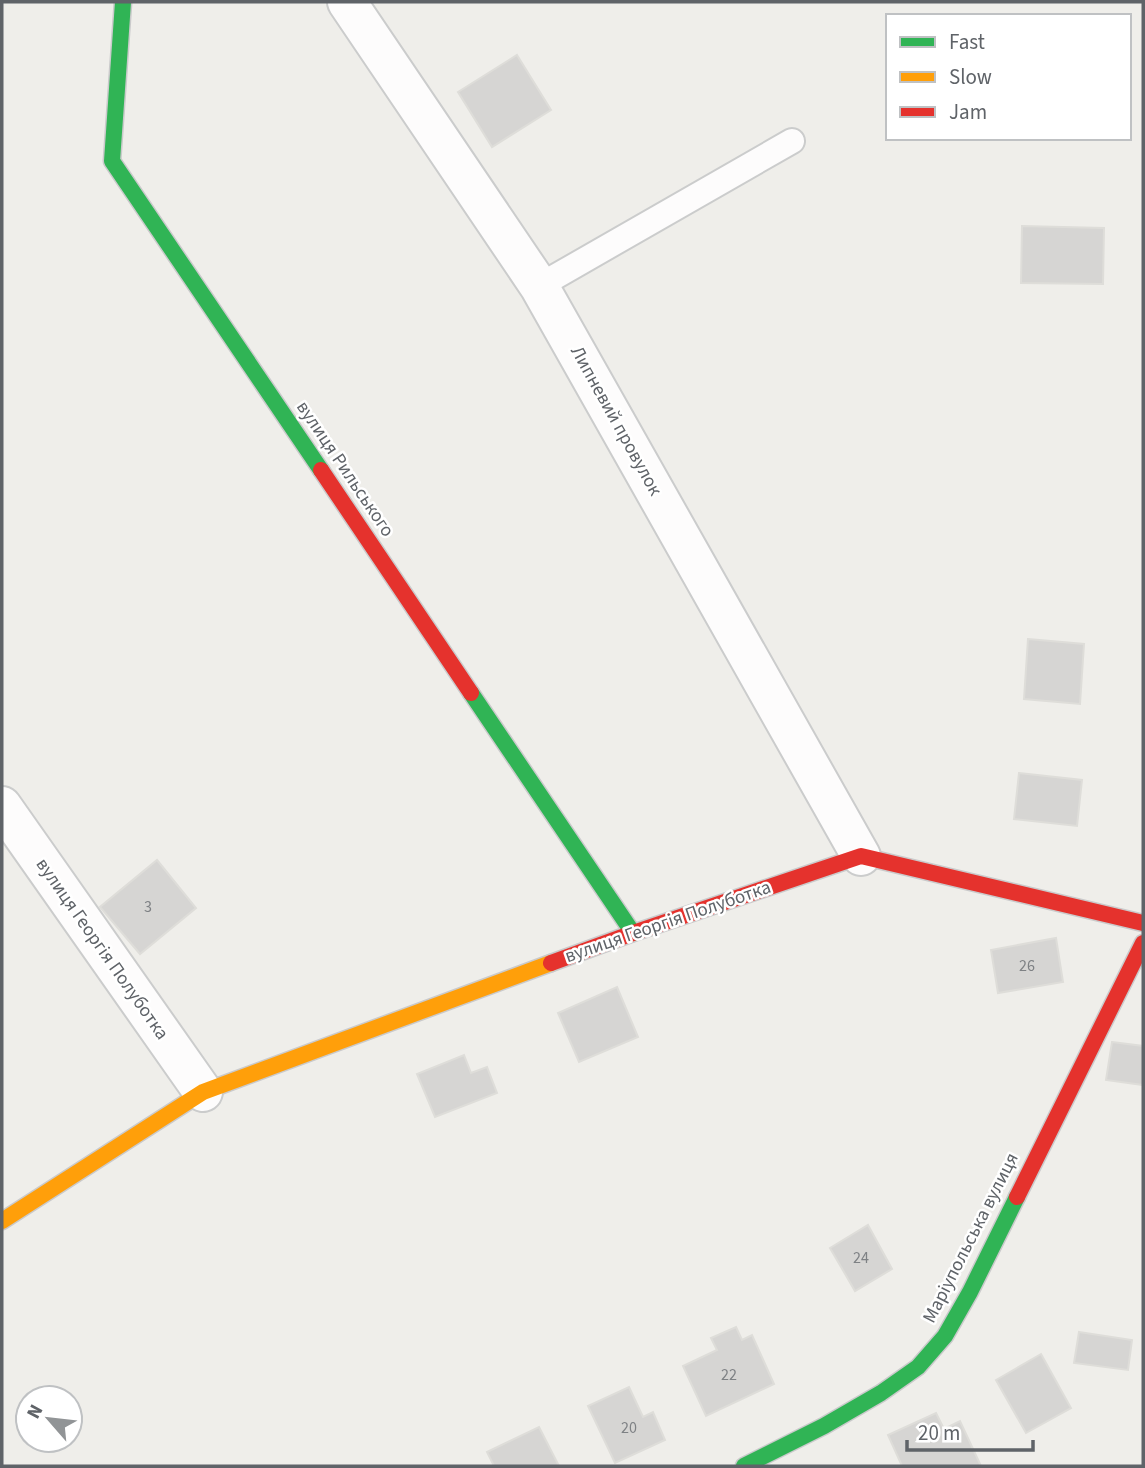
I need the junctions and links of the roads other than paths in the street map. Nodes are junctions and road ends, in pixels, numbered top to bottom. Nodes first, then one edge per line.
1 (123, 2) edge
2 (347, 2) edge
3 (792, 141) dead end
4 (539, 286) junction
5 (2, 806) edge
6 (861, 856) junction
7 (1143, 923) edge
8 (633, 933) junction
9 (1143, 943) edge
10 (203, 1092) junction
11 (2, 1221) edge
12 (744, 1466) edge

1 - 8 street, вулиця Рильського
2 - 4 street, Липневий провулок
3 - 4 lane
4 - 6 street, Липневий провулок
5 - 10 street, вулиця Георгія Полуботка
6 - 7 street
6 - 8 street, вулиця Георгія Полуботка
8 - 10 street, вулиця Георгія Полуботка
9 - 12 street, Маріупольська вулиця
10 - 11 street, вулиця Георгія Полуботка

